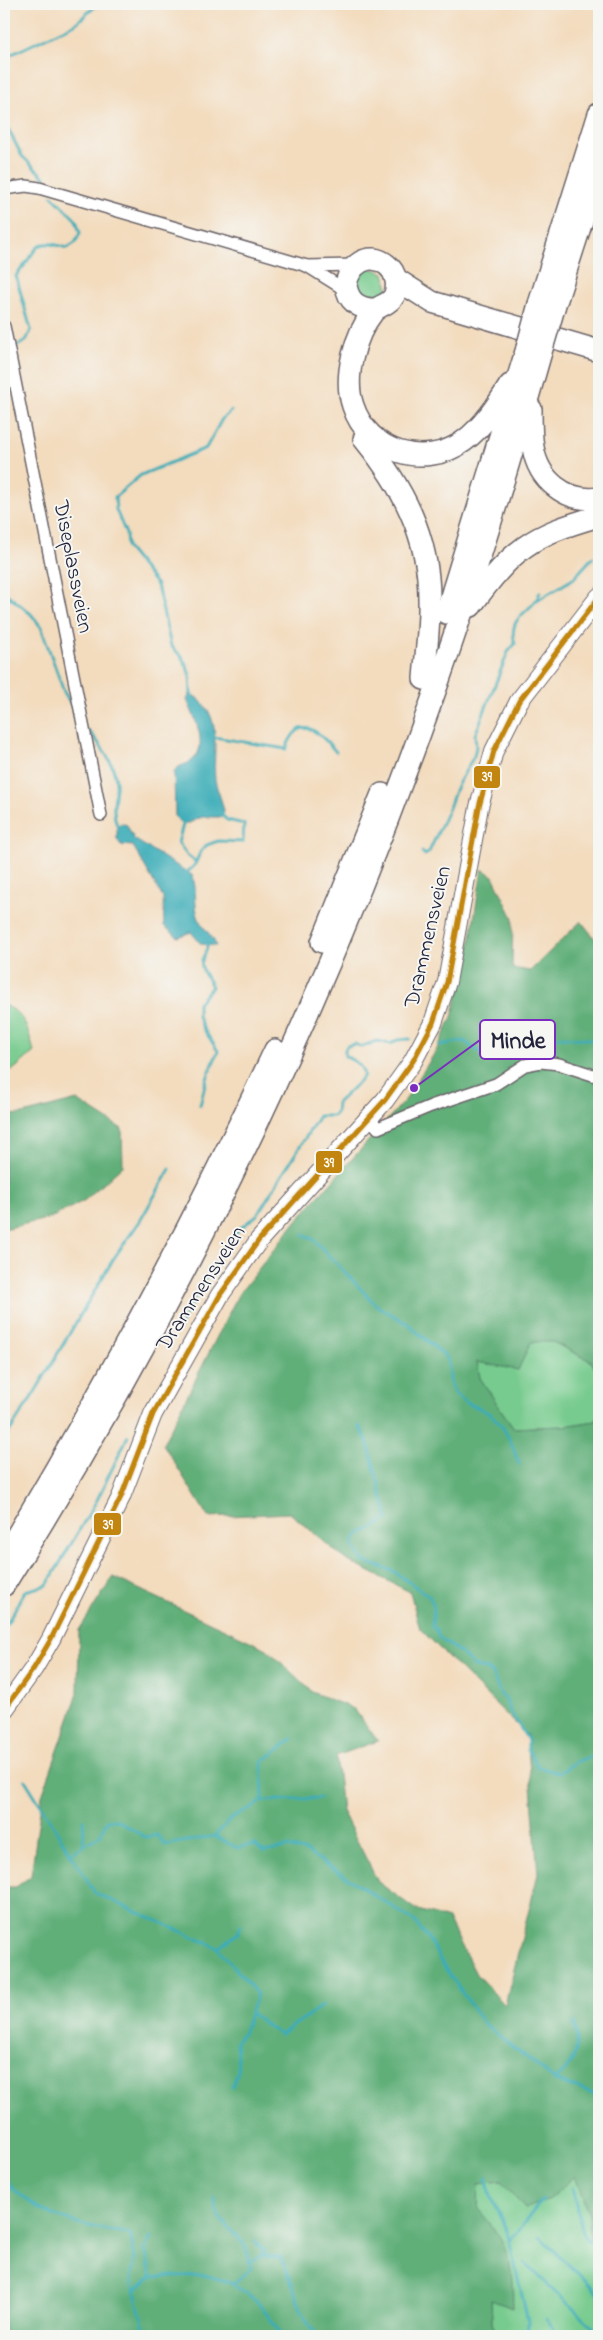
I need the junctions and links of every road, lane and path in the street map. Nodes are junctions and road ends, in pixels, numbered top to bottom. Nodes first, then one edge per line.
1 (599, 114) edge
2 (599, 168) edge
3 (4, 189) edge
4 (356, 265) junction
5 (308, 266) junction
6 (396, 279) junction
7 (350, 296) junction
8 (549, 299) junction
9 (432, 302) junction
10 (382, 306) junction
11 (4, 326) edge
12 (599, 351) edge
13 (529, 356) junction
14 (530, 389) junction
15 (599, 498) edge
16 (599, 516) edge
17 (599, 597) edge
18 (457, 627) junction
19 (424, 679) junction
20 (101, 815) dead end
21 (599, 1077) edge
22 (374, 1123) junction
23 (4, 1557) edge
24 (4, 1585) edge
25 (4, 1710) edge

1 - 8 highway
2 - 8 highway
3 - 5 street
4 - 5 street
4 - 6 highway
4 - 7 highway
5 - 7 street
6 - 9 highway
6 - 10 highway
7 - 10 highway
7 - 19 highway
8 - 13 highway, bridge
9 - 10 highway
9 - 12 highway
10 - 13 highway
11 - 20 street, Diseplassveien
13 - 14 highway
13 - 19 highway
14 - 15 highway
14 - 18 highway
16 - 18 highway
17 - 22 main road, Drammensveien
18 - 24 highway
19 - 23 highway
21 - 22 street
22 - 25 main road, Drammensveien

